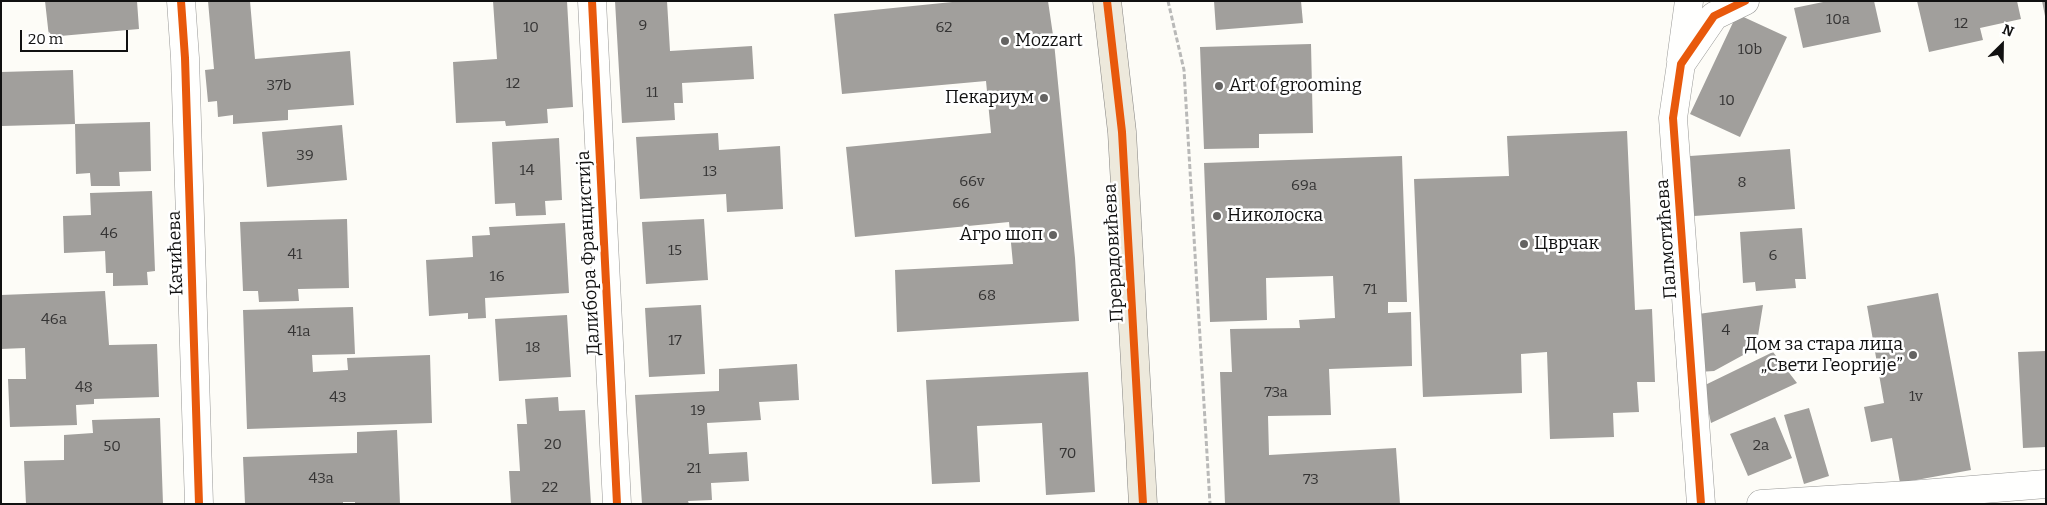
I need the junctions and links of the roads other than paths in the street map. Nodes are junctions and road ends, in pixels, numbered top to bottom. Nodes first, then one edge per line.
1 (181, 1) edge
2 (592, 1) edge
3 (1107, 1) edge
4 (1689, 1) edge
5 (1744, 1) edge
6 (1681, 64) junction
7 (2046, 484) edge
8 (1910, 500) edge
9 (198, 504) edge
10 (617, 504) edge
11 (1143, 504) edge
12 (1701, 504) edge
13 (1761, 504) edge

1 - 9 street, Качићева
2 - 10 street, Далибора Францистија
3 - 11 main road, Прерадовићева
4 - 6 street, Палмотићева
5 - 6 street, Палмотићева
6 - 12 street, Палмотићева
7 - 8 street
8 - 13 street

